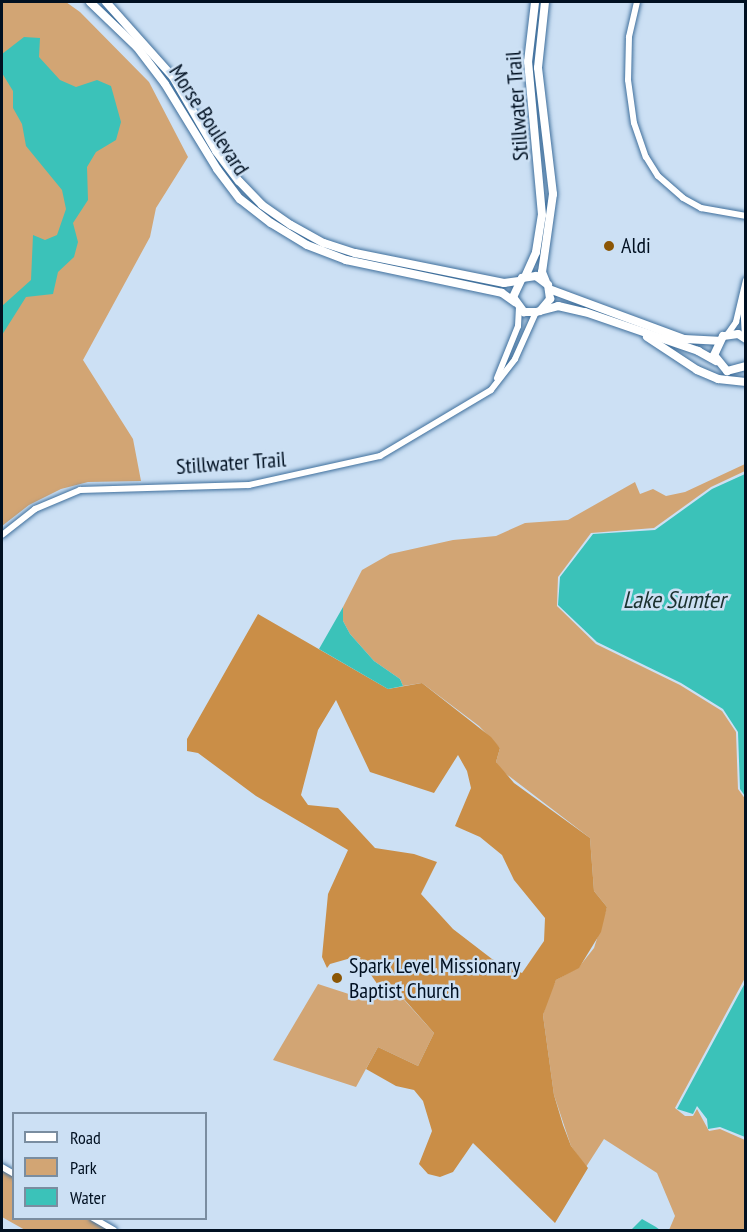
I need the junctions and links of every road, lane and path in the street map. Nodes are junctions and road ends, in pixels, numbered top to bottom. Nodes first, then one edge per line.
1 (90, 2) edge
2 (106, 2) edge
3 (535, 2) edge
4 (545, 2) edge
5 (637, 2) edge
6 (746, 216) edge
7 (522, 279) junction
8 (746, 280) edge
9 (548, 286) junction
10 (742, 300) junction
11 (517, 305) junction
12 (538, 312) junction
13 (636, 330) junction
14 (727, 335) junction
15 (745, 338) edge
16 (718, 341) junction
17 (716, 362) junction
18 (745, 367) edge
19 (746, 382) edge
20 (491, 390) junction
21 (2, 535) edge
22 (96, 1220) edge
23 (114, 1230) edge

1 - 11 main road, Morse Boulevard
2 - 7 main road, Morse Boulevard
3 - 7 main road, Stillwater Trail
4 - 9 main road, Stillwater Trail
5 - 6 street
7 - 9 main road
7 - 11 main road
8 - 10 street
9 - 12 main road
9 - 16 main road
10 - 14 street
10 - 15 street
11 - 12 main road
11 - 20 street
12 - 13 main road
12 - 20 street, Stillwater Trail
13 - 17 main road
13 - 19 main road
14 - 15 main road
14 - 16 main road
16 - 17 main road
17 - 18 main road
20 - 21 street, Stillwater Trail
22 - 23 street

